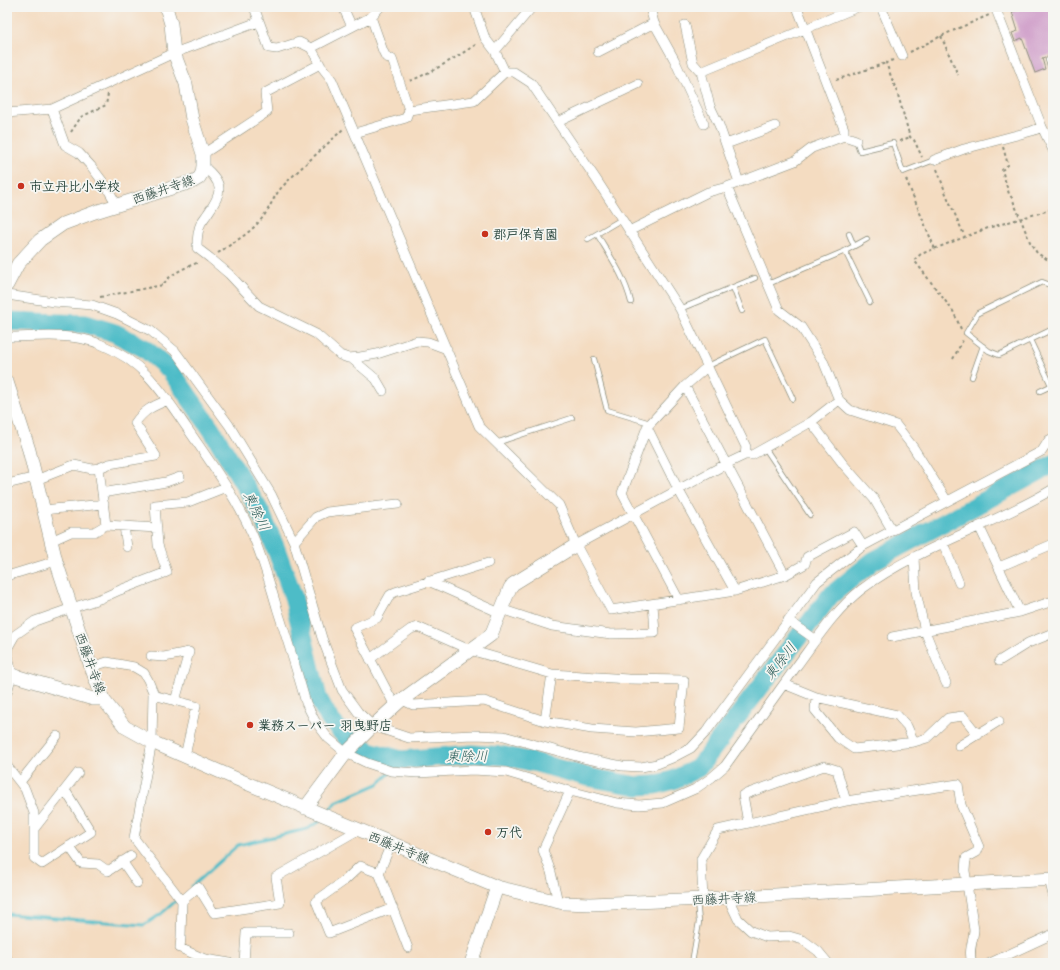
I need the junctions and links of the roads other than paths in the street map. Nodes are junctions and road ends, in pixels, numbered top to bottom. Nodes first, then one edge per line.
1 (166, 7) edge
2 (254, 7) edge
3 (343, 7) edge
4 (380, 7) edge
5 (474, 7) edge
6 (532, 7) edge
7 (650, 7) edge
8 (797, 7) edge
9 (858, 7) edge
10 (881, 7) edge
11 (996, 9) edge
12 (371, 17) junction
13 (258, 22) junction
14 (654, 23) junction
15 (685, 25) dead end
16 (352, 27) junction
17 (806, 29) junction
18 (311, 48) junction
19 (495, 51) junction
20 (598, 52) dead end
21 (174, 53) junction
22 (902, 56) road end
23 (1048, 60) dead end
24 (320, 64) junction
25 (505, 72) junction
26 (701, 72) junction
27 (1053, 74) edge
28 (638, 84) dead end
29 (52, 109) junction
30 (408, 110) junction
31 (7, 113) edge
32 (558, 122) junction
33 (704, 124) dead end
34 (775, 126) dead end
35 (1042, 127) junction
36 (355, 133) junction
37 (844, 136) junction
38 (856, 140) joint
39 (726, 144) junction
40 (1053, 150) edge
41 (203, 160) junction
42 (934, 160) joint
43 (740, 182) junction
44 (727, 187) junction
45 (117, 205) junction
46 (622, 219) junction
47 (629, 231) junction
48 (597, 234) junction
49 (849, 234) dead end
50 (588, 239) dead end
51 (867, 239) dead end
52 (854, 246) junction
53 (845, 251) junction
54 (755, 278) dead end
55 (768, 284) junction
56 (7, 285) edge
57 (733, 287) junction
58 (1053, 288) edge
59 (7, 295) edge
60 (631, 302) dead end
61 (870, 302) dead end
62 (680, 309) junction
63 (742, 311) dead end
64 (1053, 329) edge
65 (7, 337) edge
66 (1030, 340) junction
67 (983, 346) junction
68 (446, 350) junction
69 (351, 358) junction
70 (594, 359) dead end
71 (708, 366) junction
72 (972, 377) dead end
73 (7, 382) edge
74 (1052, 385) edge
75 (685, 386) junction
76 (383, 391) dead end
77 (1040, 391) dead end
78 (793, 399) dead end
79 (168, 400) junction
80 (839, 400) junction
81 (572, 418) dead end
82 (812, 422) junction
83 (649, 425) junction
84 (1053, 438) edge
85 (496, 443) junction
86 (765, 448) junction
87 (745, 455) junction
88 (726, 464) junction
89 (99, 468) junction
90 (180, 477) dead end
91 (36, 478) junction
92 (7, 484) edge
93 (226, 487) junction
94 (1053, 489) edge
95 (678, 490) junction
96 (102, 493) junction
97 (947, 501) junction
98 (104, 504) junction
99 (398, 504) dead end
100 (44, 510) junction
101 (633, 514) junction
102 (810, 515) dead end
103 (106, 525) junction
104 (124, 526) junction
105 (979, 526) junction
106 (157, 528) junction
107 (892, 530) junction
108 (51, 541) junction
109 (294, 542) junction
110 (943, 543) junction
111 (1053, 544) edge
112 (576, 545) junction
113 (863, 546) junction
114 (127, 547) dead end
115 (914, 558) junction
116 (56, 561) junction
117 (488, 563) dead end
118 (999, 567) junction
119 (785, 575) junction
120 (7, 576) edge
121 (428, 581) junction
122 (959, 584) dead end
123 (735, 591) junction
124 (679, 600) junction
125 (1053, 601) edge
126 (653, 604) junction
127 (72, 608) junction
128 (501, 611) junction
129 (1020, 612) junction
130 (790, 622) junction
131 (925, 631) junction
132 (1053, 633) edge
133 (892, 638) dead end
134 (813, 639) junction
135 (7, 650) edge
136 (470, 650) junction
137 (151, 656) dead end
138 (370, 659) junction
139 (999, 661) dead end
140 (92, 667) junction
141 (552, 674) junction
142 (9, 675) edge
143 (946, 683) dead end
144 (784, 684) junction
145 (7, 692) edge
146 (152, 695) junction
147 (816, 696) junction
148 (103, 699) junction
149 (175, 701) junction
150 (398, 703) junction
151 (545, 721) junction
152 (999, 721) dead end
153 (373, 726) junction
154 (978, 734) junction
155 (57, 736) dead end
156 (152, 742) junction
157 (914, 742) junction
158 (959, 746) dead end
159 (346, 753) junction
160 (185, 756) junction
161 (7, 766) edge
162 (78, 773) dead end
163 (20, 782) junction
164 (64, 790) junction
165 (570, 791) junction
166 (846, 801) junction
167 (305, 808) junction
168 (748, 823) junction
169 (34, 829) junction
170 (358, 830) junction
171 (391, 844) junction
172 (69, 846) junction
173 (131, 856) dead end
174 (122, 861) junction
175 (379, 874) junction
176 (1051, 879) edge
177 (137, 883) dead end
178 (967, 884) junction
179 (497, 887) junction
180 (1053, 895) edge
181 (728, 898) junction
182 (700, 899) junction
183 (182, 901) junction
184 (558, 902) junction
185 (392, 908) junction
186 (289, 934) dead end
187 (1053, 934) edge
188 (408, 948) dead end
189 (7, 958) edge
190 (9, 963) edge
191 (230, 963) edge
192 (244, 963) edge
193 (471, 963) edge
194 (692, 963) edge
195 (828, 963) edge
196 (972, 963) edge
197 (990, 963) edge

1 - 21 main road
2 - 13 street
3 - 16 street
4 - 12 street
5 - 19 street
6 - 19 street
7 - 14 street
8 - 17 street
9 - 17 street
10 - 22 street
11 - 35 street
12 - 16 street
12 - 30 street
13 - 18 street
13 - 21 street
14 - 20 street
14 - 33 street
15 - 26 street
16 - 18 street
17 - 26 street
17 - 37 street
18 - 24 street
19 - 25 street
21 - 29 street
21 - 41 main road
23 - 27 lane
24 - 36 street
24 - 41 street
25 - 30 street
25 - 32 street
26 - 39 street
28 - 32 street
29 - 31 street
29 - 45 street
30 - 36 street
32 - 46 street
34 - 39 street
35 - 40 street
35 - 42 street
36 - 68 street
37 - 38 street
37 - 43 street
38 - 42 lane
39 - 43 street
41 - 45 main road, 西藤井寺線
41 - 69 street
43 - 44 street
44 - 47 street
44 - 55 street
45 - 56 main road, 西藤井寺線
46 - 47 street
46 - 48 lane
47 - 62 street
48 - 50 lane
48 - 60 lane
49 - 52 lane
51 - 52 lane
52 - 53 lane
53 - 55 lane
53 - 61 lane
54 - 57 lane
55 - 80 street
57 - 62 lane
57 - 63 lane
58 - 67 lane
59 - 109 street
62 - 71 street
64 - 66 lane
65 - 79 street
66 - 67 lane
66 - 74 lane
67 - 72 lane
68 - 69 street
68 - 85 street
69 - 76 street
70 - 83 lane
71 - 75 street
71 - 78 lane
71 - 87 street
73 - 91 main road, 西藤井寺線
74 - 77 lane
75 - 83 street
75 - 88 street
79 - 89 street
79 - 93 street
80 - 82 street
80 - 97 street
81 - 85 lane
82 - 86 street
82 - 107 street
83 - 95 street
83 - 101 street
84 - 97 street
85 - 112 street
86 - 87 street
86 - 102 lane
87 - 88 street
88 - 95 street
88 - 119 street
89 - 91 street
89 - 96 street
90 - 96 street
91 - 92 street
91 - 100 main road, 西藤井寺線
93 - 106 street
93 - 159 street
94 - 105 street
95 - 101 street
95 - 123 street
96 - 98 street
97 - 107 street
98 - 100 street
98 - 103 street
99 - 109 street
100 - 108 main road, 西藤井寺線
101 - 112 street
101 - 124 street
103 - 104 street
103 - 108 street
104 - 106 street
104 - 114 street
105 - 110 street
105 - 118 street
106 - 127 street
107 - 113 street
108 - 116 main road, 西藤井寺線
109 - 153 street
110 - 115 street
110 - 122 street
111 - 118 street
112 - 126 street
112 - 128 main road
113 - 119 street
113 - 130 street
115 - 131 street
115 - 134 street
116 - 120 street
116 - 127 main road, 西藤井寺線
117 - 121 street
118 - 129 street
119 - 123 street
121 - 128 street
121 - 138 street
123 - 124 street
124 - 126 street
125 - 129 street
126 - 128 street
127 - 135 street
127 - 140 main road, 西藤井寺線
128 - 136 main road
129 - 131 street
130 - 134 street
130 - 153 street
131 - 133 street
131 - 143 street
132 - 139 street
134 - 144 street
135 - 142 street
136 - 138 street
136 - 141 street
136 - 150 main road
137 - 149 street
138 - 150 street
140 - 146 street
140 - 148 main road, 西藤井寺線
141 - 151 street
141 - 151 street
142 - 145 street
142 - 148 main road
144 - 147 street
144 - 165 street
146 - 149 street
146 - 156 street
147 - 157 street
147 - 157 street
148 - 156 main road, 西藤井寺線
149 - 160 street
150 - 151 street
150 - 153 main road
152 - 154 street
153 - 159 main road
154 - 157 street
154 - 158 street
155 - 163 street
156 - 160 main road, 西藤井寺線
156 - 183 street
159 - 165 street
159 - 167 main road
160 - 167 main road, 西藤井寺線
161 - 163 street
162 - 164 street
163 - 169 street
164 - 169 street
164 - 172 street
165 - 184 street
166 - 168 street
166 - 168 street
166 - 178 street
167 - 170 main road, 西藤井寺線
168 - 182 street
169 - 172 street
170 - 171 main road, 西藤井寺線
170 - 183 street
171 - 175 street
171 - 179 main road, 西藤井寺線
172 - 174 street
173 - 174 street
174 - 177 street
175 - 185 street
175 - 185 street
176 - 178 main road, 西藤井寺線
176 - 180 street
178 - 181 main road, 西藤井寺線
178 - 196 street
179 - 184 main road, 西藤井寺線
179 - 193 main road
181 - 182 main road, 西藤井寺線
181 - 195 street
182 - 184 main road, 西藤井寺線
182 - 194 lane
183 - 191 street
185 - 188 street
186 - 192 street
187 - 197 street
189 - 190 street

